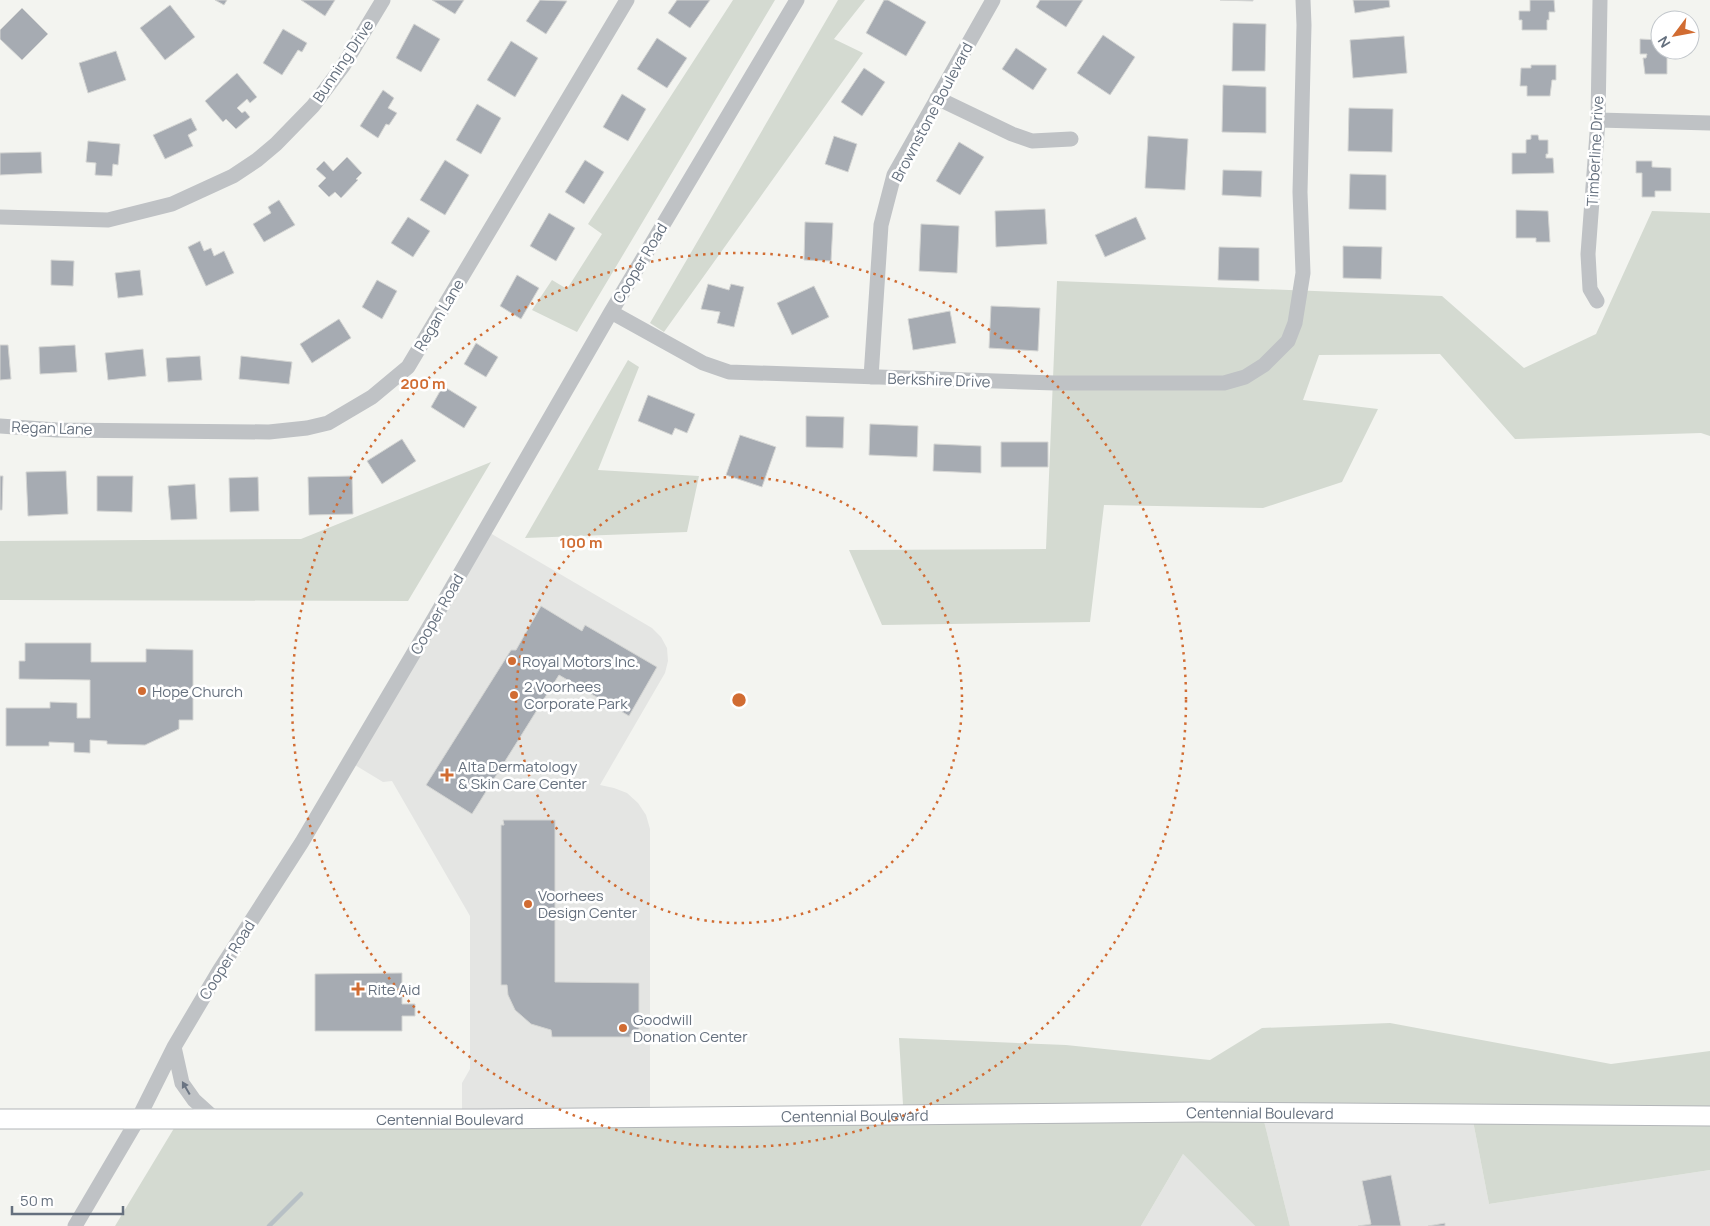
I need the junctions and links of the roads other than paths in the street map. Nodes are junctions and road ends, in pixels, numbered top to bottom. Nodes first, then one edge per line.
1 (382, 0) edge
2 (627, 0) edge
3 (797, 0) edge
4 (993, 0) edge
5 (1303, 0) edge
6 (1600, 0) edge
7 (937, 98) junction
8 (1598, 120) junction
9 (1710, 123) edge
10 (1071, 139) dead end
11 (0, 217) edge
12 (1597, 301) dead end
13 (611, 312) junction
14 (871, 377) junction
15 (0, 426) edge
16 (174, 1047) junction
17 (1710, 1116) edge
18 (0, 1119) edge
19 (138, 1119) junction
20 (215, 1119) junction
21 (75, 1226) edge

1 - 11 street, Bunning Drive
2 - 15 street, Regan Lane
3 - 13 street, Cooper Road
4 - 7 street, Brownstone Boulevard
5 - 14 street, Berkshire Drive
6 - 8 street, Timberline Drive
7 - 10 street
7 - 14 street, Brownstone Boulevard
8 - 9 street
8 - 12 street, Timberline Drive
13 - 14 street, Berkshire Drive
13 - 16 street, Cooper Road
16 - 19 street, Cooper Road
20 -> 16 street
17 - 20 main road, Centennial Boulevard
18 - 19 main road, Centennial Boulevard
19 - 20 main road, Centennial Boulevard
19 - 21 street, Cooper Road

